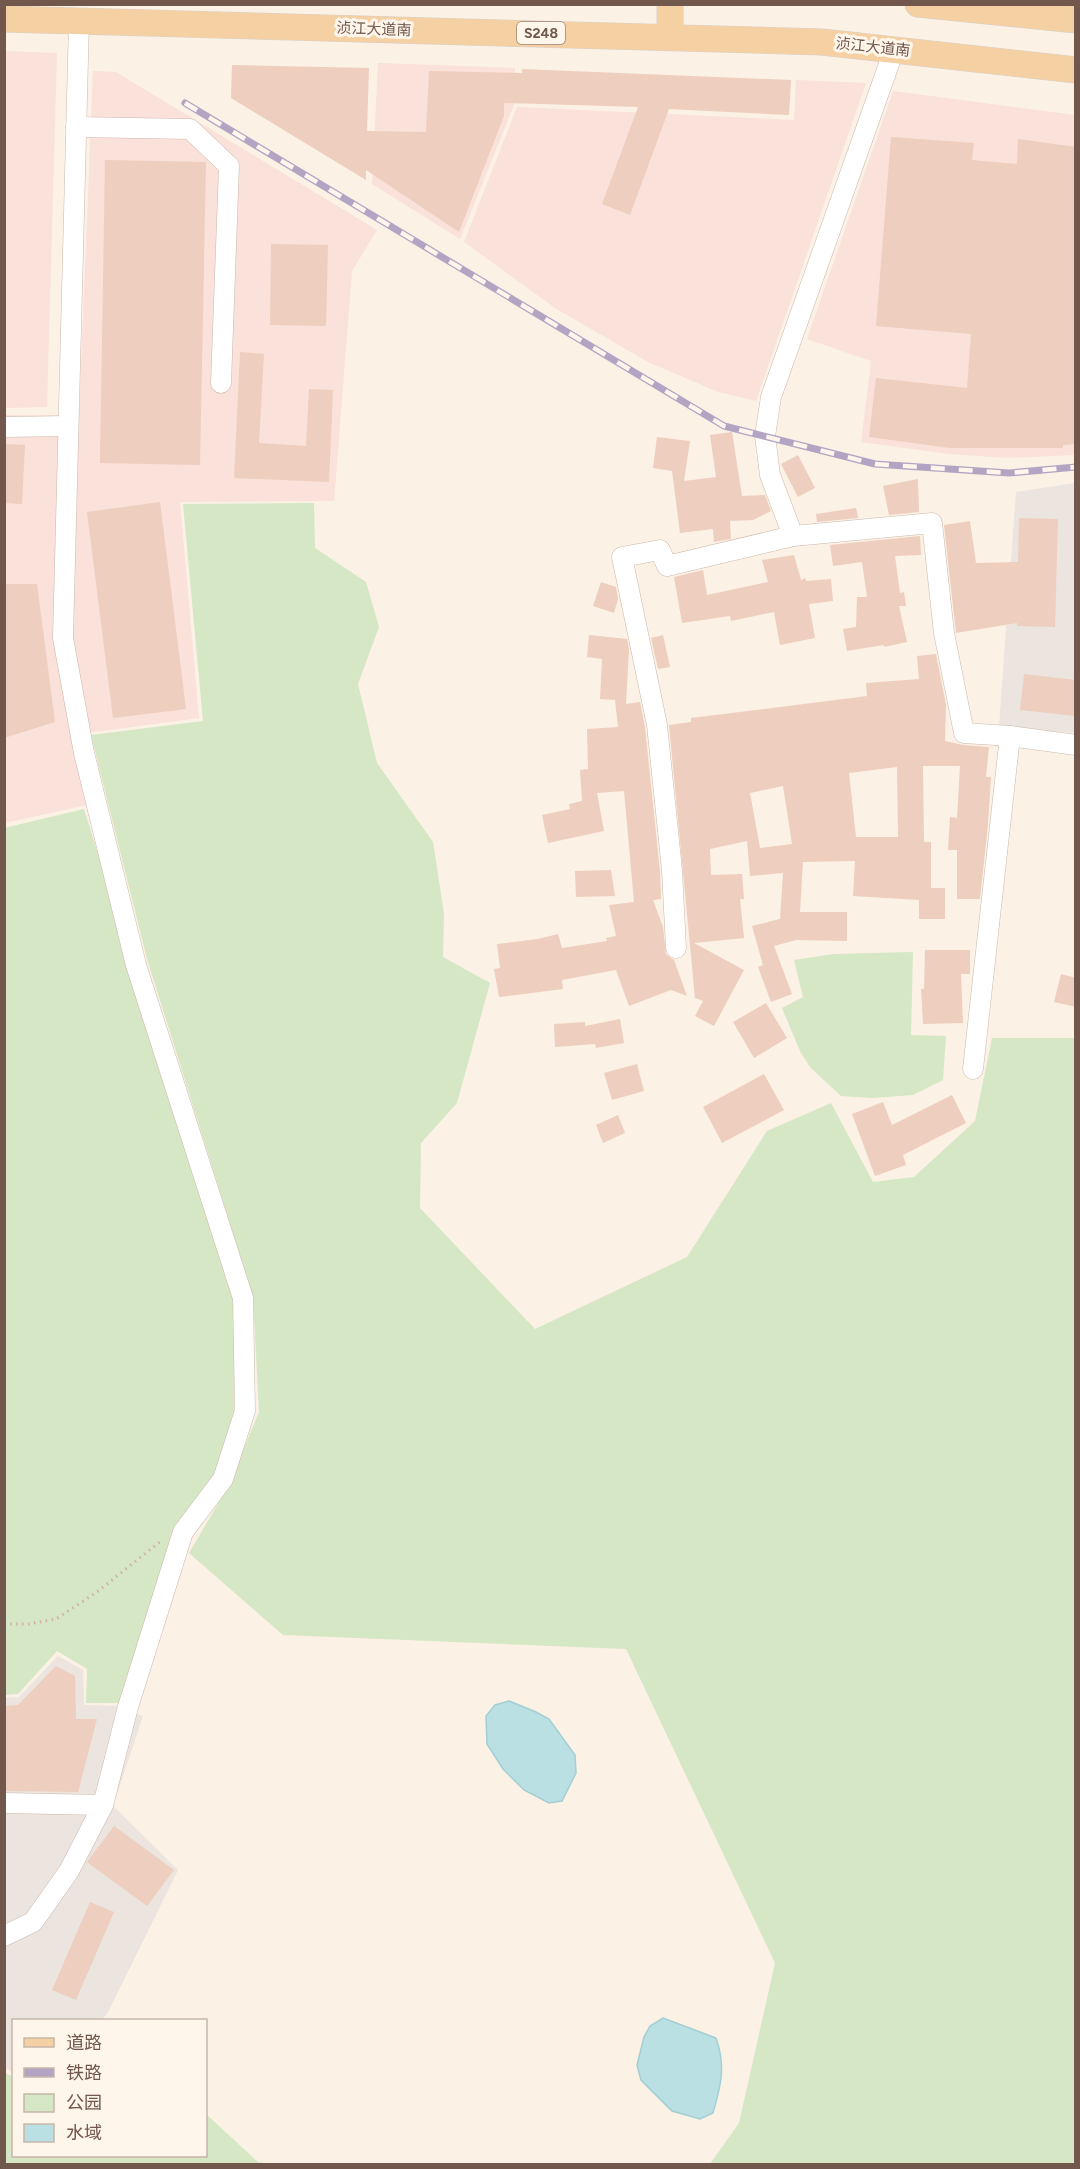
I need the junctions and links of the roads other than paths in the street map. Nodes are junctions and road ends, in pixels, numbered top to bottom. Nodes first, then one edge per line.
1 (670, 4) edge
2 (918, 4) edge
3 (79, 13) edge
4 (4, 19) edge
5 (1076, 20) edge
6 (670, 37) junction
7 (894, 50) junction
8 (1076, 70) edge
9 (76, 127) junction
10 (221, 383) dead end
11 (68, 426) junction
12 (4, 427) edge
13 (793, 536) junction
14 (1010, 736) junction
15 (1076, 745) edge
16 (676, 948) dead end
17 (973, 1069) dead end
18 (4, 1803) edge
19 (103, 1804) junction
20 (4, 1936) edge

1 - 6 main road
2 - 5 main road
3 - 4 main road, 浈江大道南 / S248
3 - 6 main road, 浈江大道南 / S248
3 - 9 street
6 - 7 main road, 浈江大道南 / S248
7 - 8 main road, 浈江大道南 / S248
7 - 13 street
9 - 10 street
9 - 11 street
11 - 12 street
11 - 19 street
13 - 14 street
13 - 16 street
14 - 15 street
14 - 17 street
18 - 19 street
19 - 20 street

